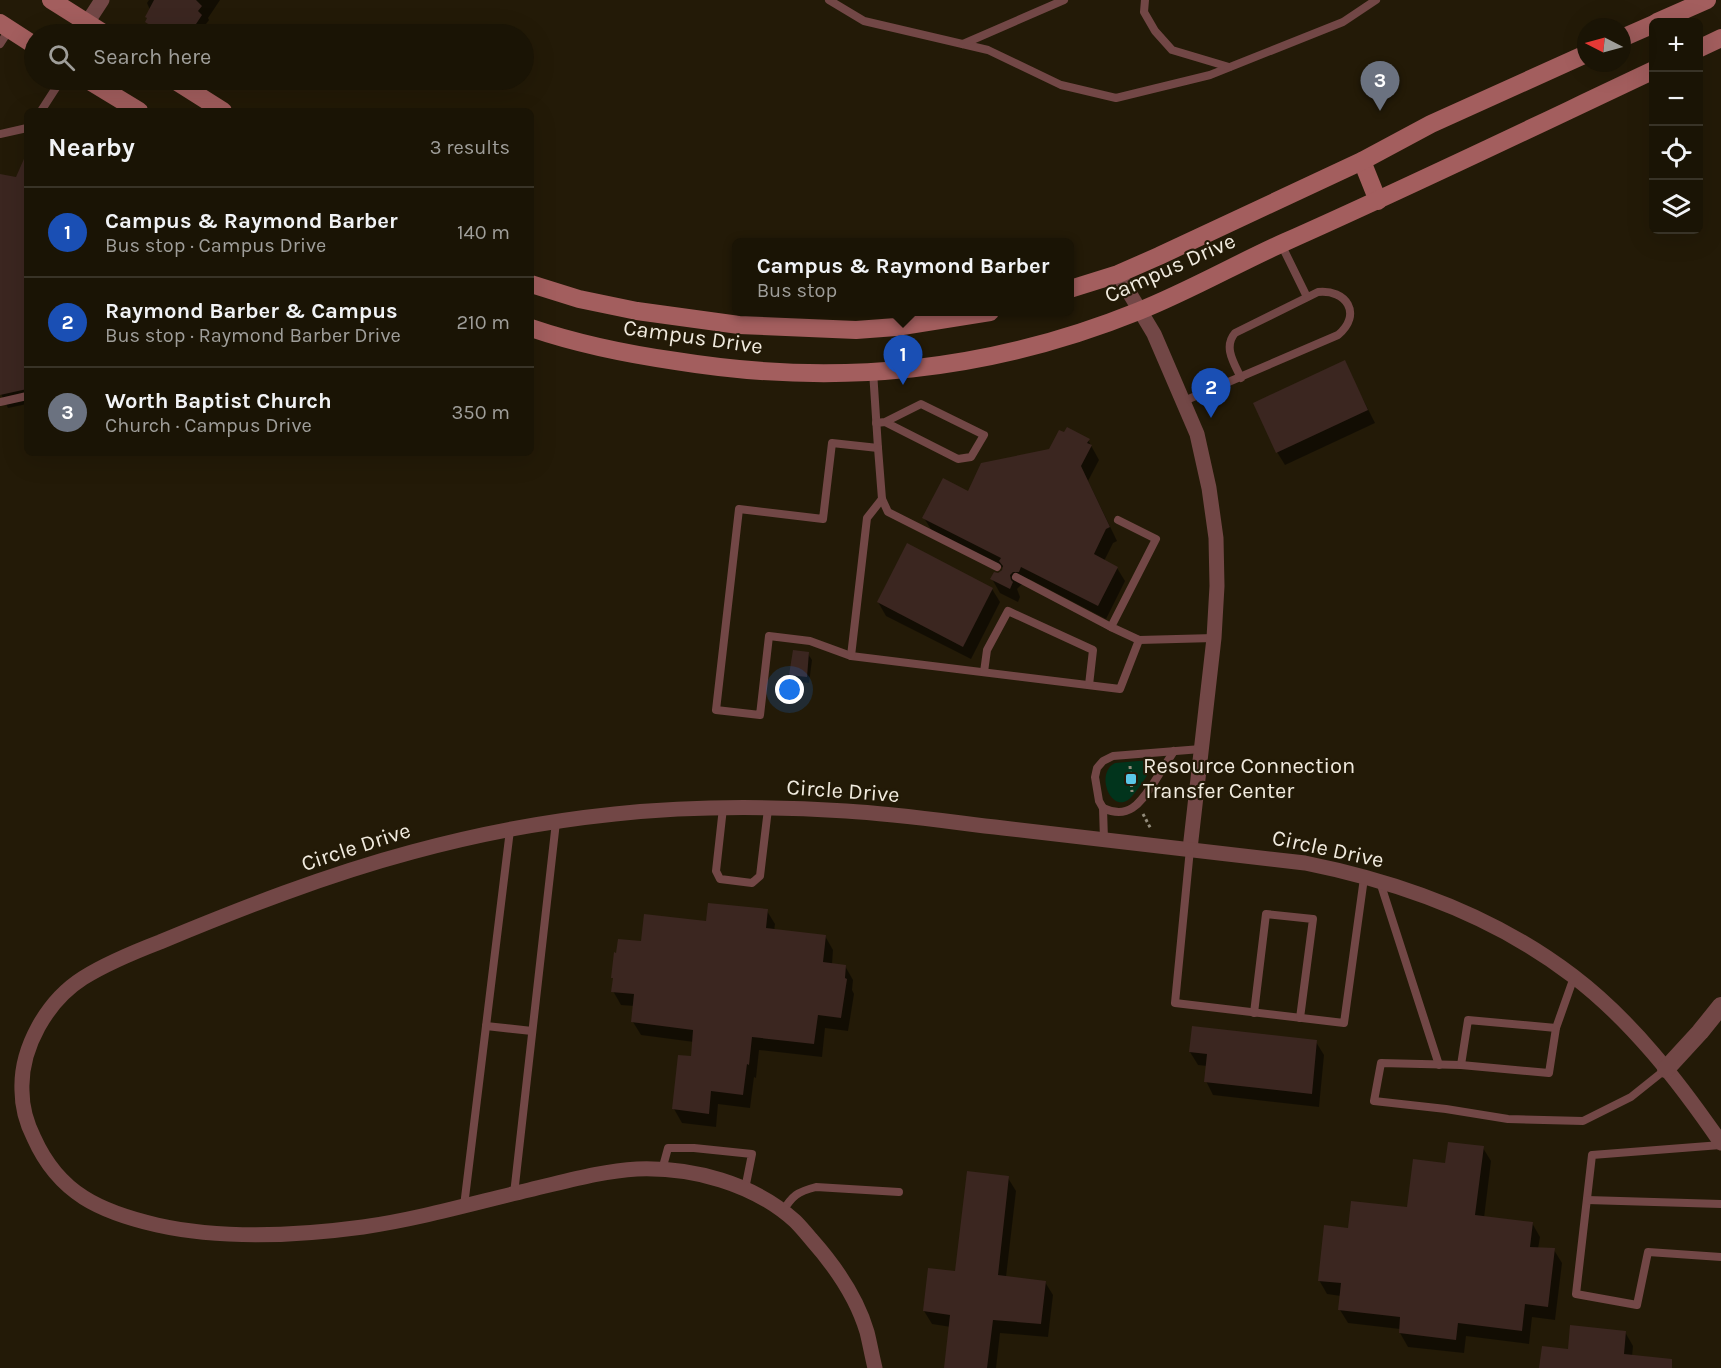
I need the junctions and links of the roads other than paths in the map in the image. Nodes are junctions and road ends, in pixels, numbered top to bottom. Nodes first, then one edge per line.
1 (51, 0) edge
2 (102, 0) edge
3 (829, 0) edge
4 (1064, 0) edge
5 (1145, 0) edge
6 (1376, 0) edge
7 (1707, 0) edge
8 (1666, 18) edge
9 (77, 24) edge
10 (85, 24) edge
11 (1649, 26) edge
12 (3, 32) edge
13 (1631, 34) edge
14 (1721, 38) edge
15 (24, 41) edge
16 (963, 44) junction
17 (1703, 47) edge
18 (1577, 58) edge
19 (1229, 67) junction
20 (1649, 72) edge
21 (55, 90) edge
22 (103, 90) edge
23 (190, 90) edge
24 (43, 108) edge
25 (129, 108) edge
26 (218, 108) edge
27 (24, 129) edge
28 (0, 134) edge
29 (1362, 161) junction
30 (1378, 201) junction
31 (1281, 244) junction
32 (1118, 274) junction
33 (534, 285) edge
34 (1074, 288) edge
35 (1307, 297) junction
36 (1140, 311) junction
37 (965, 316) edge
38 (534, 329) edge
39 (873, 371) junction
40 (1240, 378) junction
41 (24, 397) edge
42 (1184, 401) junction
43 (0, 402) edge
44 (885, 422) junction
45 (876, 423) junction
46 (878, 448) junction
47 (882, 499) junction
48 (1118, 520) dead end
49 (997, 567) dead end
50 (1016, 577) dead end
51 (1112, 627) junction
52 (1214, 638) junction
53 (1139, 640) junction
54 (851, 656) junction
55 (984, 672) junction
56 (1089, 685) junction
57 (1202, 749) junction
58 (1174, 752) junction
59 (723, 808) junction
60 (1103, 808) junction
61 (768, 809) junction
62 (556, 822) junction
63 (510, 830) junction
64 (1104, 840) junction
65 (1190, 849) junction
66 (1364, 878) junction
67 (1380, 882) junction
68 (1574, 977) junction
69 (1721, 1006) edge
70 (1254, 1012) junction
71 (1300, 1018) junction
72 (486, 1026) junction
73 (1556, 1028) junction
74 (532, 1031) junction
75 (1439, 1065) junction
76 (1461, 1065) junction
77 (1666, 1069) junction
78 (1721, 1144) edge
79 (662, 1170) junction
80 (745, 1190) junction
81 (899, 1192) dead end
82 (514, 1194) junction
83 (1587, 1200) junction
84 (1721, 1204) edge
85 (464, 1206) junction
86 (782, 1212) junction
87 (1721, 1257) edge
88 (875, 1368) edge

1 - 9 main road
2 - 10 street
3 - 16 lane
4 - 16 lane
5 - 19 lane
6 - 19 lane
7 - 8 main road
11 - 13 main road
12 - 15 main road
14 - 17 main road
16 - 19 lane
18 - 29 main road, Campus Drive
20 - 30 main road, Campus Drive
21 - 24 lane
22 - 25 main road
23 - 26 main road
27 - 28 lane
29 - 30 main road
29 - 32 main road, Campus Drive
30 - 31 main road, Campus Drive
31 - 35 lane
31 - 36 main road, Campus Drive
32 - 34 main road, Campus Drive
32 - 36 street
33 - 37 main road, Campus Drive
35 - 40 lane
35 - 40 lane
36 - 39 main road, Campus Drive
36 - 42 street
38 - 39 main road, Campus Drive
39 - 45 lane
40 - 42 lane
41 - 43 lane
42 - 52 street
44 - 44 lane
44 - 45 lane
45 - 46 lane
46 - 47 lane
46 - 54 lane
47 - 49 lane
47 - 54 lane
48 - 51 lane
50 - 51 lane
51 - 53 lane
52 - 53 lane
52 - 57 street
53 - 56 lane
54 - 55 lane
55 - 56 lane
55 - 56 lane
57 - 58 lane
57 - 65 street
58 - 60 lane
58 - 60 lane
59 - 61 street, Circle Drive
59 - 61 lane
59 - 62 street, Circle Drive
60 - 64 lane
61 - 64 street, Circle Drive
62 - 63 street, Circle Drive
62 - 74 lane
63 - 72 lane
63 - 85 street, Circle Drive
64 - 65 street, Circle Drive
65 - 66 street, Circle Drive
65 - 70 lane
66 - 67 street, Circle Drive
66 - 71 lane
67 - 68 street, Circle Drive
67 - 75 lane
68 - 73 lane
68 - 77 street, Circle Drive
69 - 77 street
70 - 71 lane
70 - 71 lane
72 - 74 lane
72 - 85 lane
73 - 76 lane
73 - 76 lane
74 - 82 lane
75 - 76 lane
75 - 77 lane
77 - 78 street, Circle Drive
78 - 83 lane
79 - 80 street, Circle Drive
79 - 80 lane
79 - 82 street, Circle Drive
80 - 86 street, Circle Drive
81 - 86 lane
82 - 85 street, Circle Drive
83 - 84 lane
83 - 87 lane
86 - 88 street, Circle Drive

